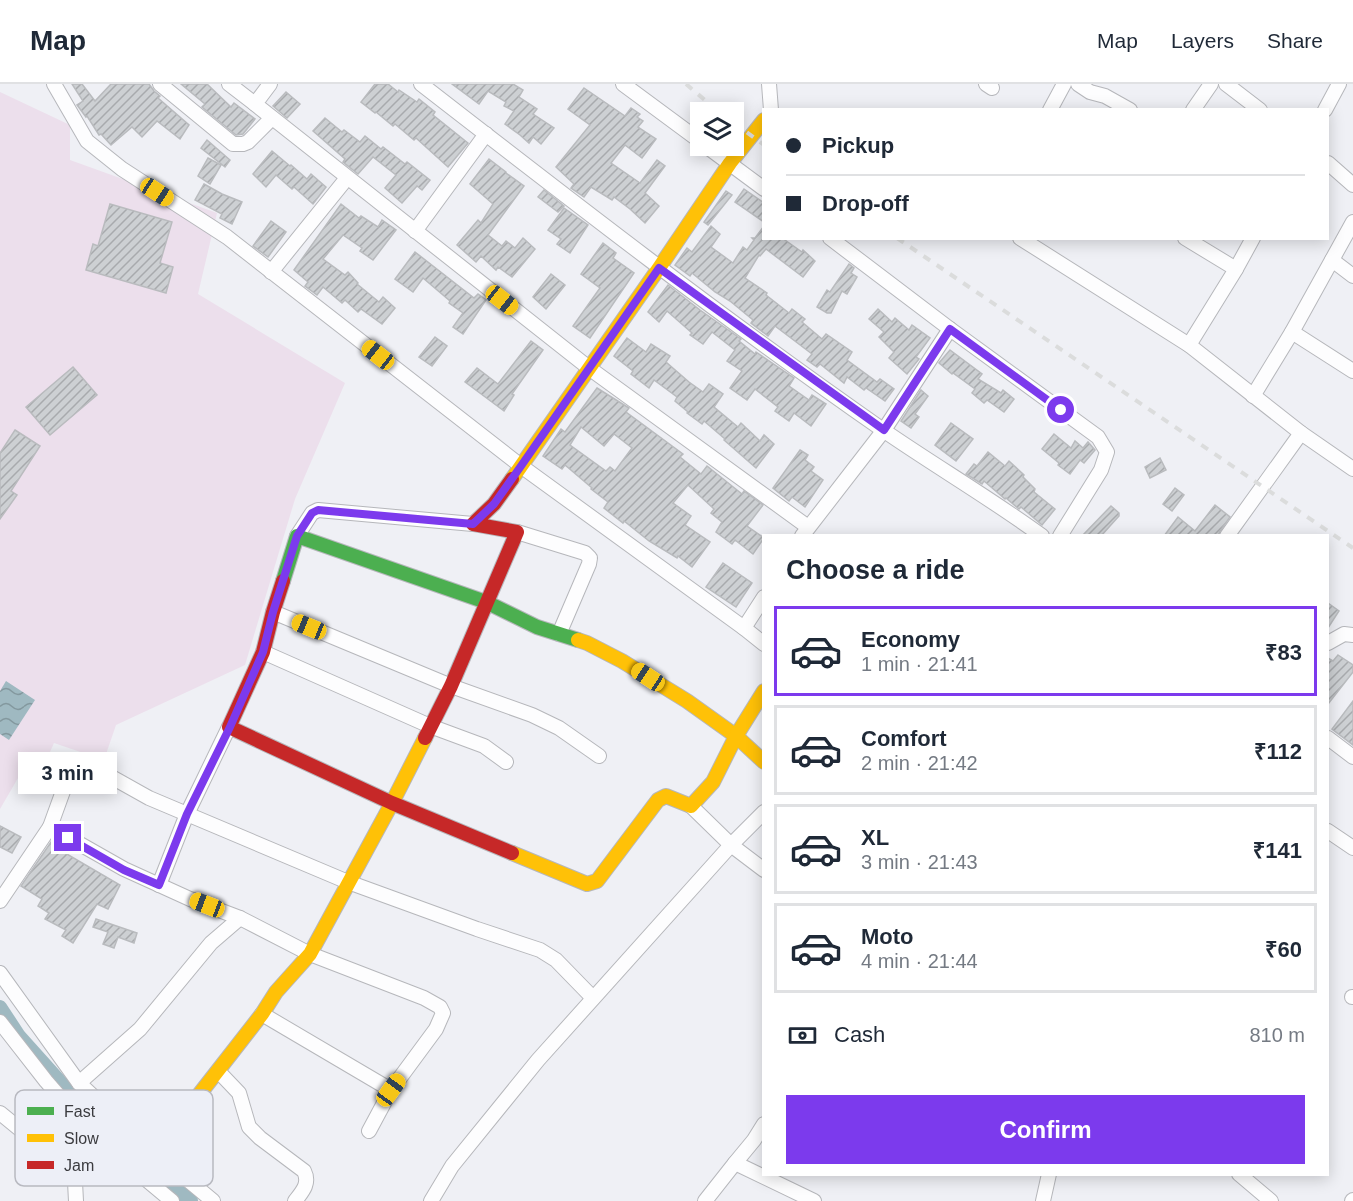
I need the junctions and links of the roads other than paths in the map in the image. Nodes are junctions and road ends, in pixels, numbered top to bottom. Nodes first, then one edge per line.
1 (54, 84) edge
2 (160, 84) edge
3 (229, 84) edge
4 (270, 84) edge
5 (421, 84) edge
6 (623, 84) edge
7 (769, 84) edge
8 (1064, 84) edge
9 (1078, 84) edge
10 (1211, 84) edge
11 (1226, 84) edge
12 (1339, 84) edge
13 (1092, 88) edge
14 (255, 104) junction
15 (771, 108) edge
16 (1051, 108) edge
17 (1127, 108) edge
18 (1193, 108) edge
19 (1257, 108) edge
20 (1326, 108) edge
21 (272, 118) junction
22 (762, 123) edge
23 (486, 134) junction
24 (690, 134) edge
25 (720, 156) edge
26 (730, 163) junction
27 (1329, 164) edge
28 (347, 177) junction
29 (1353, 185) edge
30 (762, 187) edge
31 (1353, 222) edge
32 (415, 231) junction
33 (833, 240) edge
34 (1023, 240) edge
35 (1188, 240) edge
36 (1252, 240) edge
37 (1332, 260) junction
38 (659, 268) junction
39 (1236, 269) junction
40 (271, 272) junction
41 (1353, 276) edge
42 (950, 329) junction
43 (1292, 332) junction
44 (1189, 345) junction
45 (589, 368) junction
46 (1353, 371) edge
47 (1253, 396) junction
48 (884, 430) junction
49 (1301, 434) junction
50 (521, 466) junction
51 (1353, 469) edge
52 (473, 524) junction
53 (805, 531) edge
54 (517, 532) junction
55 (1039, 534) edge
56 (1061, 534) edge
57 (1228, 534) edge
58 (297, 536) junction
59 (762, 600) edge
60 (486, 602) junction
61 (273, 612) junction
62 (744, 628) junction
63 (559, 634) junction
64 (1353, 635) edge
65 (762, 642) edge
66 (1329, 642) edge
67 (263, 652) junction
68 (451, 686) junction
69 (762, 695) edge
70 (430, 726) junction
71 (230, 727) junction
72 (736, 736) junction
73 (1329, 739) edge
74 (599, 756) dead end
75 (1353, 757) edge
76 (762, 760) edge
77 (506, 762) dead end
78 (392, 803) junction
79 (691, 806) junction
80 (187, 814) junction
81 (762, 814) edge
82 (50, 827) junction
83 (1329, 832) edge
84 (731, 845) junction
85 (1353, 848) edge
86 (762, 868) edge
87 (348, 882) junction
88 (159, 885) junction
89 (0, 901) edge
90 (240, 918) junction
91 (310, 954) junction
92 (0, 973) edge
93 (593, 998) junction
94 (262, 1014) junction
95 (0, 1022) edge
96 (218, 1071) junction
97 (78, 1083) junction
98 (54, 1090) edge
99 (86, 1090) edge
100 (203, 1090) edge
101 (391, 1090) junction
102 (0, 1113) edge
103 (15, 1125) edge
104 (762, 1127) edge
105 (369, 1131) dead end
106 (735, 1163) junction
107 (762, 1176) edge
108 (762, 1176) edge
109 (1049, 1176) edge
110 (1241, 1176) edge
111 (75, 1186) edge
112 (154, 1186) edge
113 (195, 1186) edge
114 (76, 1201) edge
115 (172, 1201) edge
116 (213, 1201) edge
117 (295, 1201) edge
118 (431, 1201) edge
119 (705, 1201) edge
120 (814, 1201) edge
121 (1043, 1201) edge
122 (1271, 1201) edge

1 - 40 street
2 - 21 street
3 - 14 street
4 - 14 street
5 - 23 street
6 - 24 street
7 - 15 street
8 - 16 street
9 - 13 street
10 - 18 street
11 - 19 street
12 - 20 street
13 - 17 street
14 - 21 street
21 - 28 street
22 - 26 street
23 - 32 street
23 - 38 street
25 - 26 street
26 - 30 street
26 - 38 street
27 - 29 street
28 - 32 street
28 - 40 street
31 - 37 street
32 - 45 street
33 - 42 street
34 - 44 street
35 - 39 street
36 - 39 street
37 - 41 street
37 - 43 street
38 - 45 street
38 - 48 street
39 - 44 street
40 - 50 street
42 - 48 street
42 - 56 street
43 - 46 street
43 - 47 street
44 - 47 street
45 - 50 street
45 - 53 street
47 - 49 street
48 - 53 street
48 - 55 street
49 - 51 street
49 - 57 street
50 - 52 street
50 - 62 street
52 - 54 street
52 - 58 street
54 - 60 street
54 - 63 street
58 - 60 street
58 - 61 street
59 - 62 street
60 - 63 street
60 - 68 street
61 - 67 street
61 - 68 street
62 - 65 street
63 - 72 street
64 - 66 street
67 - 70 street
67 - 71 street
68 - 70 street
68 - 74 street
69 - 72 street
70 - 77 street
70 - 78 street
71 - 78 street
71 - 80 street
72 - 76 street
72 - 79 street
73 - 75 street
78 - 79 street
78 - 87 street
79 - 84 street
80 - 82 street
80 - 87 street
80 - 88 street
81 - 84 street
82 - 88 street
82 - 89 street
83 - 85 street
84 - 86 street
84 - 93 street
87 - 91 street
87 - 93 street
88 - 90 street
90 - 91 street
90 - 97 street
91 - 94 street
91 - 101 street
92 - 97 street
93 - 118 street
94 - 96 street
94 - 101 street
95 - 98 street
96 - 100 street
96 - 117 street
97 - 99 street
101 - 105 street
102 - 103 street
104 - 106 street
106 - 107 street
106 - 119 street
108 - 120 street
109 - 121 street
110 - 122 street
111 - 114 street
112 - 115 street
113 - 116 street

